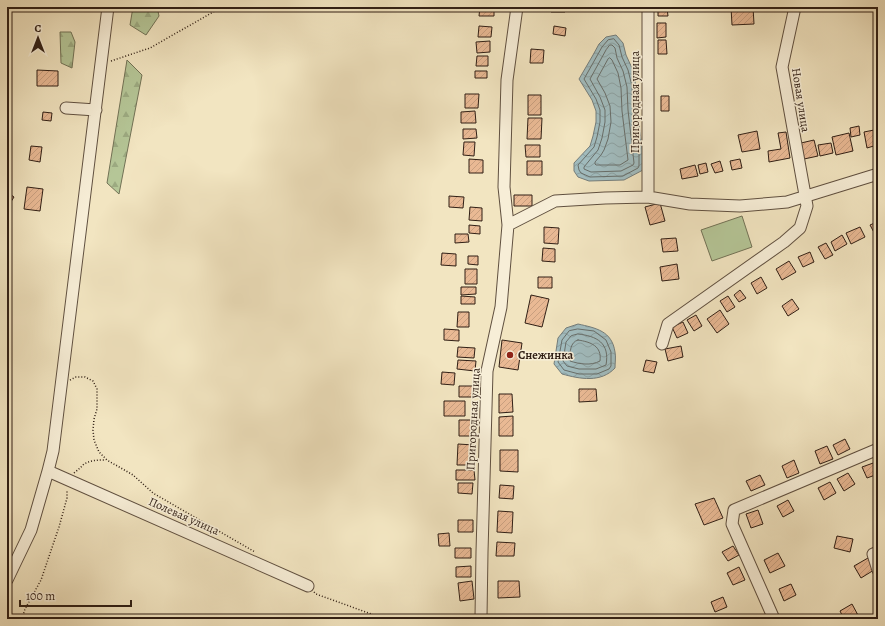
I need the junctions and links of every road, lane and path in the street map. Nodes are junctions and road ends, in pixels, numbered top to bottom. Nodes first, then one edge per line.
1 (108, 7) edge
2 (222, 7) edge
3 (517, 7) edge
4 (648, 7) edge
5 (795, 7) edge
6 (101, 64) junction
7 (66, 108) dead end
8 (96, 110) junction
9 (878, 174) edge
10 (648, 197) junction
11 (805, 197) junction
12 (508, 225) junction
13 (662, 344) dead end
14 (61, 386) junction
15 (878, 449) edge
16 (107, 460) junction
17 (48, 470) junction
18 (73, 473) dead end
19 (67, 491) dead end
20 (878, 552) edge
21 (257, 553) dead end
22 (878, 570) edge
23 (7, 580) edge
24 (308, 586) joint
25 (481, 617) joint
26 (22, 619) edge
27 (385, 619) edge
28 (432, 619) edge
29 (774, 619) edge

1 - 6 street
2 - 6 path
3 - 12 street, Пригородная улица
4 - 10 street, Пригородная улица
5 - 11 street, Новая улица
6 - 8 street
7 - 8 street
8 - 14 street
9 - 11 street
10 - 11 street
10 - 12 street
11 - 13 street, Новая улица
12 - 25 street, Пригородная улица
14 - 16 path
14 - 17 street
15 - 29 street
16 - 18 path
16 - 21 path
17 - 23 street
17 - 24 street, Полевая улица
19 - 26 path
20 - 22 street
24 - 27 path
25 - 28 path

